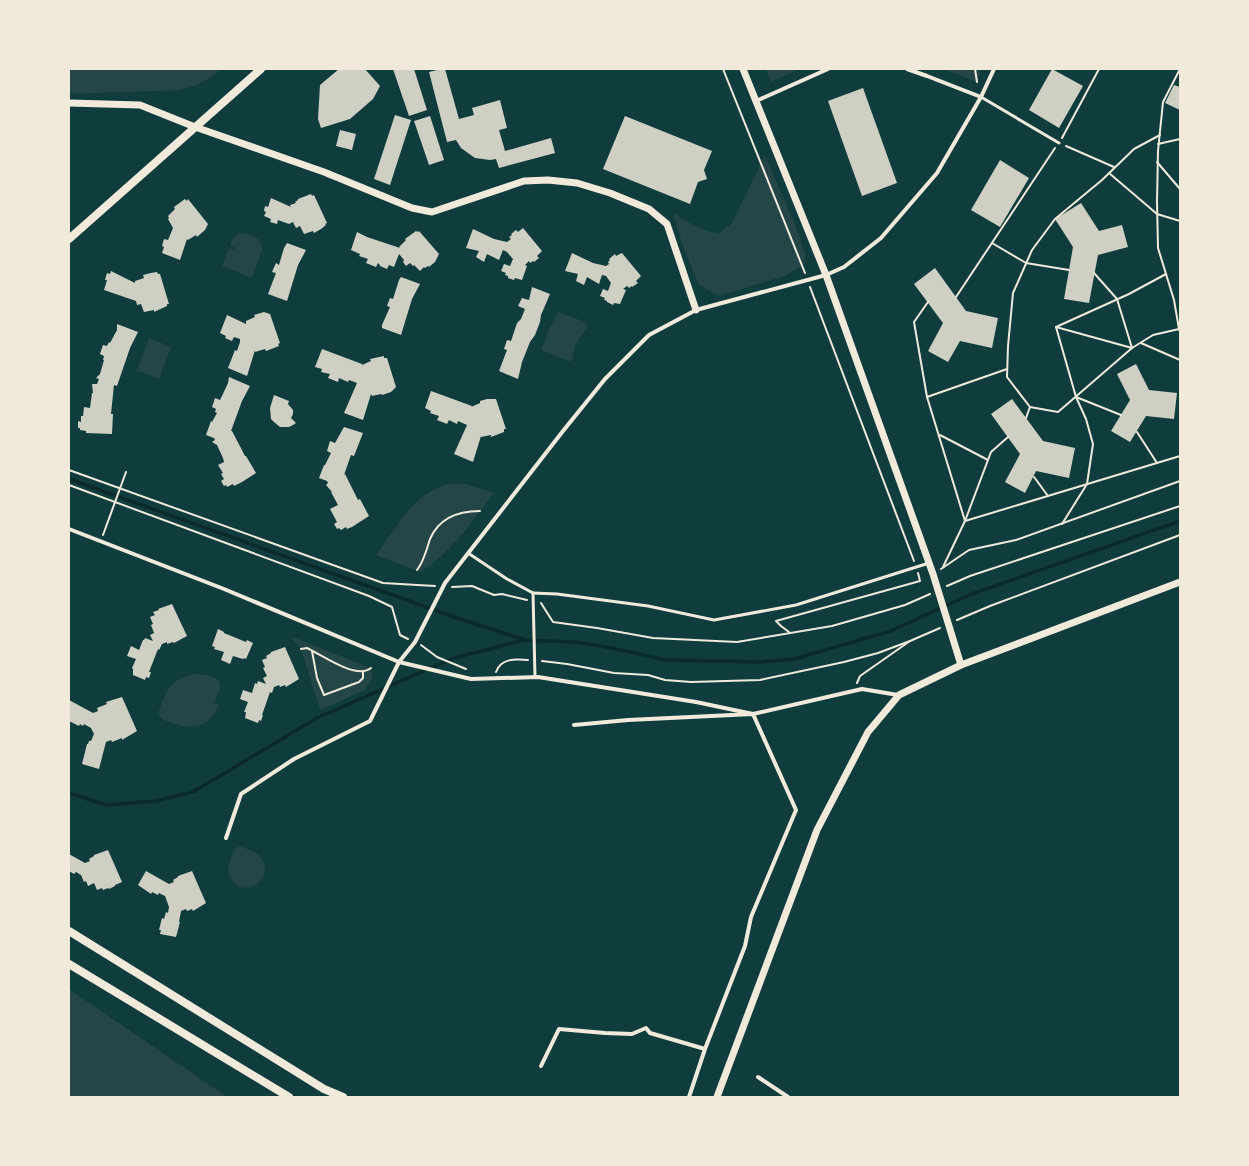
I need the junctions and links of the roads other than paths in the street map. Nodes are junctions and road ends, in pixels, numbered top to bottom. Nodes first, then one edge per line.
1 (261, 69) edge
2 (743, 69) edge
3 (828, 69) edge
4 (907, 69) edge
5 (994, 69) edge
6 (981, 97) junction
7 (756, 100) junction
8 (69, 103) edge
9 (195, 127) junction
10 (1059, 143) road end
11 (69, 239) edge
12 (826, 275) junction
13 (696, 310) junction
14 (69, 529) edge
15 (468, 552) junction
16 (929, 563) junction
17 (1180, 582) edge
18 (533, 593) junction
19 (399, 662) junction
20 (961, 665) junction
21 (535, 675) junction
22 (899, 695) junction
23 (753, 714) junction
24 (574, 725) dead end
25 (226, 838) dead end
26 (69, 931) edge
27 (69, 964) edge
28 (705, 1049) junction
29 (541, 1066) dead end
30 (758, 1077) dead end
31 (289, 1097) edge
32 (343, 1097) edge
33 (689, 1097) edge
34 (717, 1097) edge
35 (788, 1097) edge

1 - 9 main road
2 - 7 street
3 - 7 street
4 - 6 street
5 - 6 street
6 - 10 lane
6 - 12 street
7 - 12 street
8 - 9 street
9 - 11 main road
9 - 13 street
12 - 13 street
12 - 16 street
13 - 15 street
14 - 19 street
15 - 18 lane
15 - 19 street
16 - 18 lane
16 - 20 street
17 - 20 street
18 - 21 lane
19 - 21 street
19 - 25 street
20 - 22 street
21 - 23 street
22 - 23 street
22 - 34 street
23 - 24 street
23 - 28 street
26 - 32 main road
27 - 31 main road
28 - 29 street
28 - 33 street
30 - 35 street

